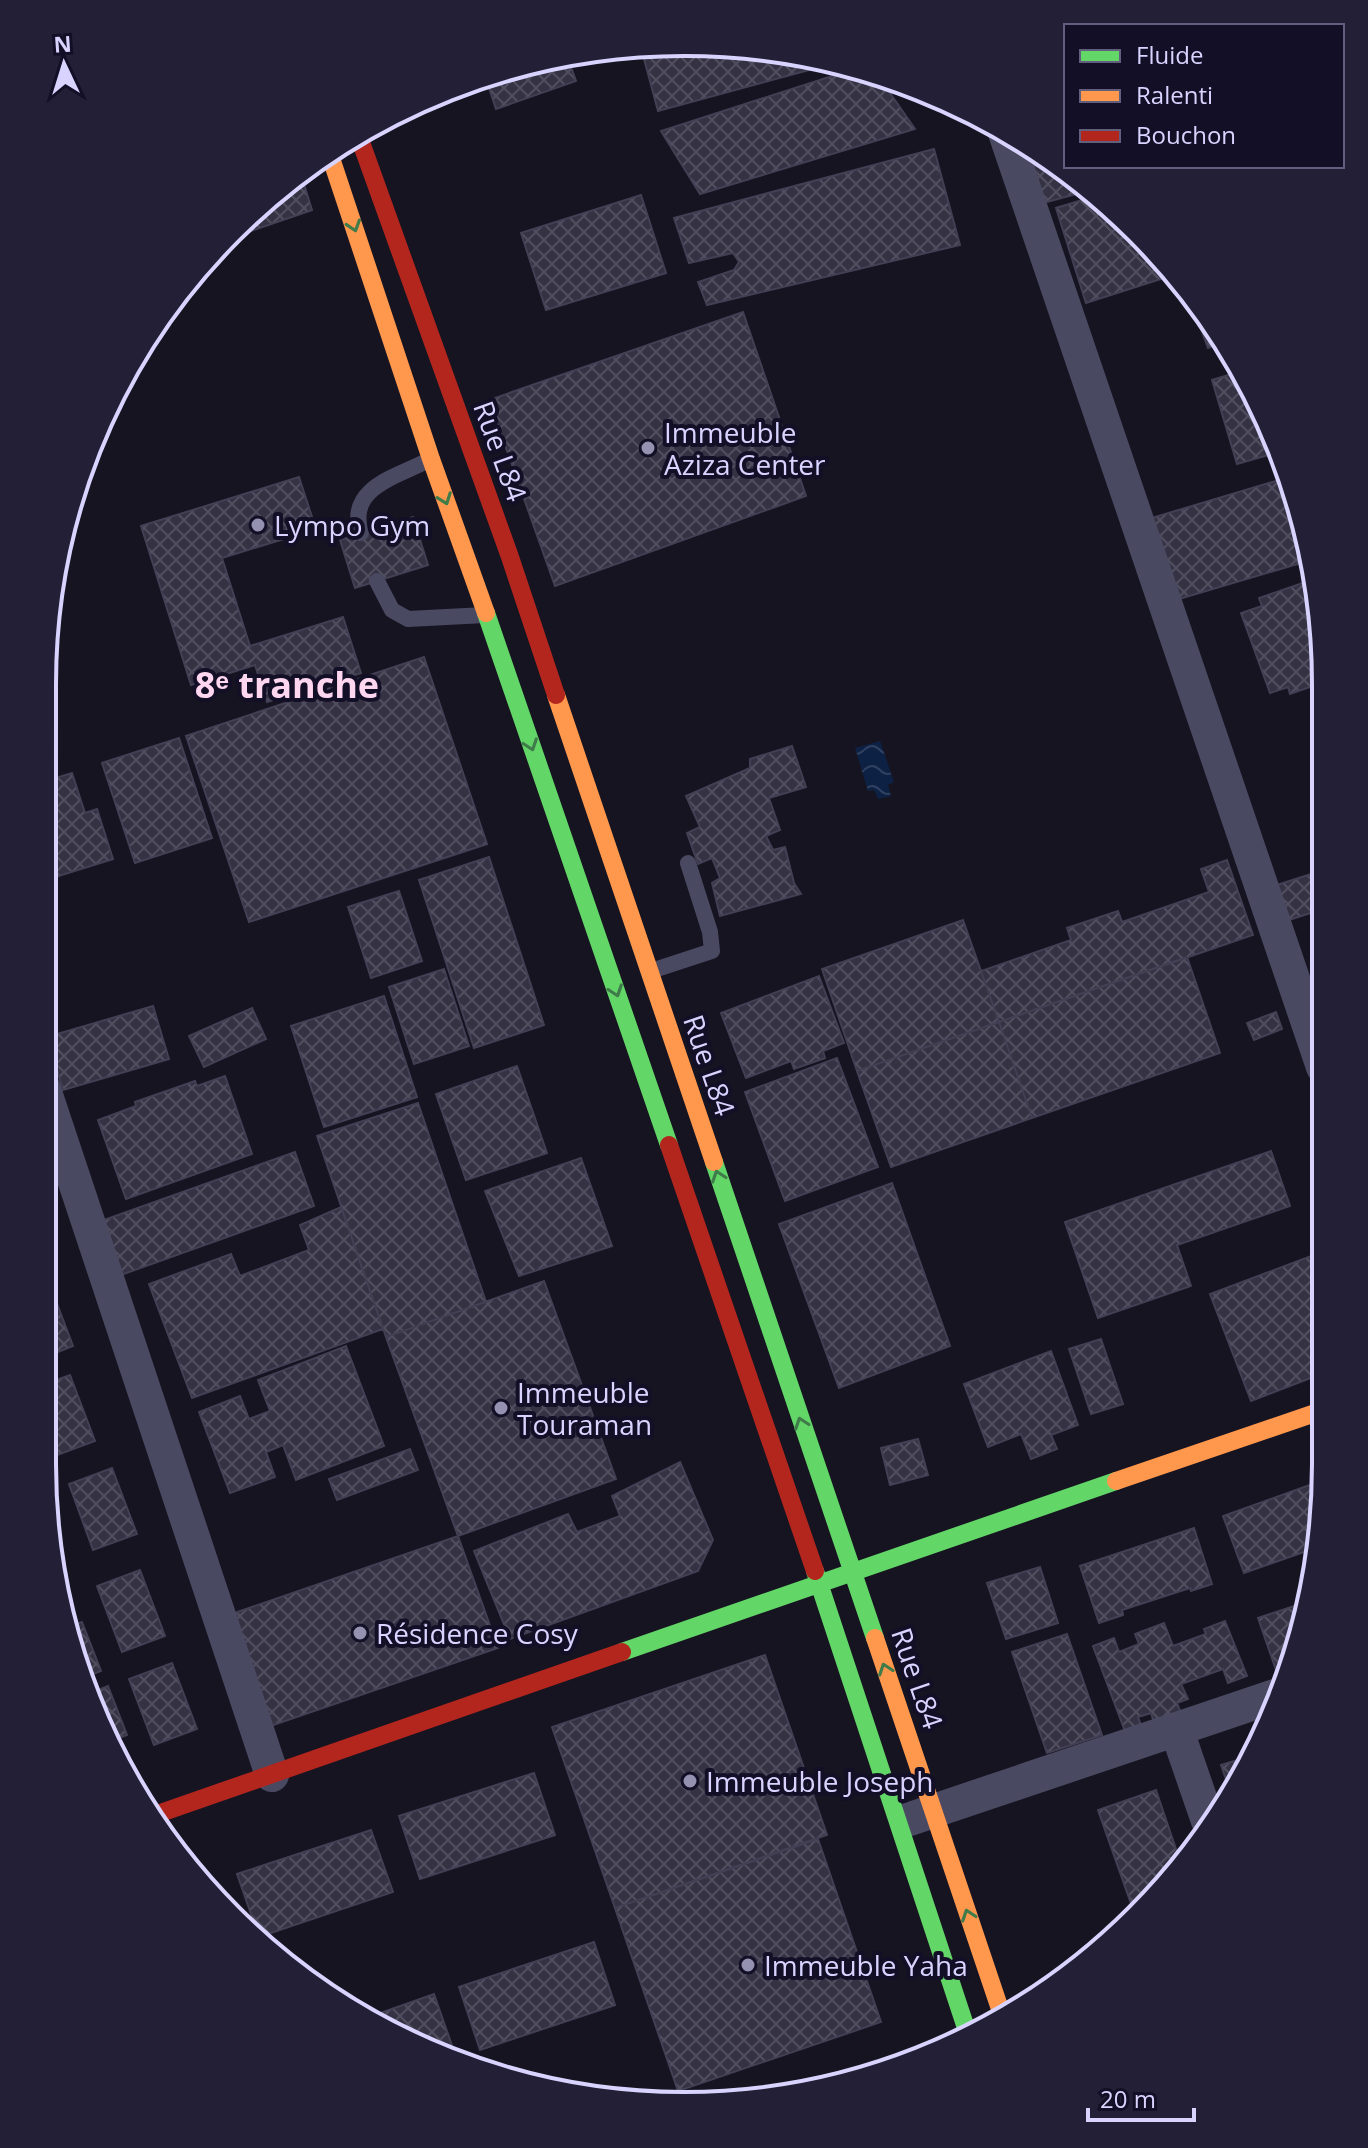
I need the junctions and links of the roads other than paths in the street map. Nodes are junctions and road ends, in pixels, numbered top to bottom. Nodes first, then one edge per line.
1 (362, 145) edge
2 (1010, 148) edge
3 (333, 164) edge
4 (431, 459) junction
5 (361, 533) dead end
6 (377, 581) dead end
7 (487, 615) junction
8 (688, 863) dead end
9 (650, 971) junction
10 (1312, 1035) edge
11 (56, 1125) edge
12 (1312, 1414) edge
13 (851, 1572) junction
14 (819, 1583) junction
15 (1266, 1699) edge
16 (1177, 1731) junction
17 (272, 1775) junction
18 (932, 1810) junction
19 (162, 1813) edge
20 (1205, 1814) edge
21 (897, 1824) junction
22 (999, 2007) edge
23 (965, 2025) edge

1 - 9 street, Rue L84
2 - 10 street
3 -> 4 street
4 - 5 lane
4 -> 7 street
6 - 7 lane
7 -> 14 street
8 - 9 lane
13 -> 9 street, Rue L84
11 - 17 street
12 - 13 street
13 - 14 street
18 -> 13 street, Rue L84
14 - 17 street
14 - 21 street
15 - 16 street
16 - 18 street
16 - 20 street
17 - 19 street
18 - 21 street
22 -> 18 street, Rue L84
21 - 23 street

